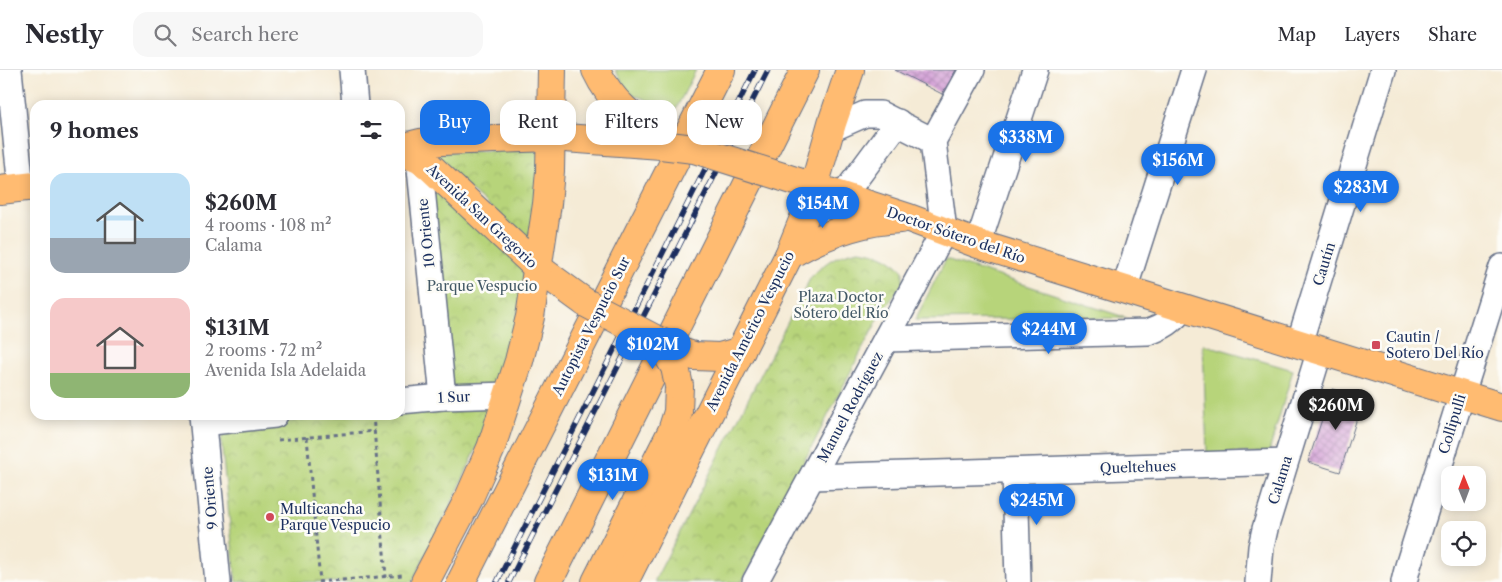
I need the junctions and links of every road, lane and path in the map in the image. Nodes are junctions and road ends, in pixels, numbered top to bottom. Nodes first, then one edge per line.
1 (9, 70) edge
2 (352, 70) edge
3 (552, 70) edge
4 (596, 70) edge
5 (721, 70) edge
6 (805, 70) edge
7 (850, 70) edge
8 (972, 70) edge
9 (1036, 70) edge
10 (1194, 70) edge
11 (1383, 70) edge
12 (355, 100) edge
13 (552, 100) edge
14 (616, 100) edge
15 (889, 118) junction
16 (831, 129) junction
17 (500, 139) edge
18 (934, 141) junction
19 (677, 144) edge
20 (551, 145) edge
21 (406, 153) edge
22 (815, 187) junction
23 (19, 188) edge
24 (843, 196) junction
25 (909, 218) junction
26 (944, 231) junction
27 (978, 244) junction
28 (789, 255) junction
29 (1502, 267) edge
30 (538, 268) junction
31 (1124, 290) junction
32 (1182, 308) junction
33 (886, 339) junction
34 (659, 341) junction
35 (1310, 347) junction
36 (741, 351) junction
37 (1462, 394) junction
38 (508, 395) junction
39 (443, 397) junction
40 (405, 401) edge
41 (1502, 407) edge
42 (203, 420) edge
43 (373, 420) edge
44 (374, 431) junction
45 (307, 437) junction
46 (271, 440) dead end
47 (1285, 462) junction
48 (1015, 472) junction
49 (812, 477) junction
50 (386, 577) junction
51 (417, 579) edge
52 (218, 582) edge
53 (319, 582) edge
54 (461, 582) edge
55 (548, 582) edge
56 (596, 582) edge
57 (624, 582) edge
58 (755, 582) edge
59 (1018, 582) edge
60 (1258, 582) edge
61 (1404, 582) edge

1 - 23 street
2 - 12 street
3 - 13 main road
4 - 14 main road, Doctor Sótero del Río
5 - 54 main road, Autopista Vespucio Sur
6 - 55 main road
7 - 16 main road, Avenida Américo Vespucio
8 - 18 street
9 - 27 street
10 - 31 street
11 - 35 street, Cautín
15 - 16 street
15 - 18 street
15 - 24 street
16 - 22 main road, Avenida Américo Vespucio
17 - 21 main road, Avenida San Gregorio
18 - 26 street
19 - 22 main road, Doctor Sótero del Río, bridge
20 - 30 main road
21 - 30 main road, Avenida San Gregorio
21 - 39 street, 10 Oriente
22 - 24 main road, Doctor Sótero del Río
22 - 28 main road, Avenida Américo Vespucio
24 - 25 main road, Doctor Sótero del Río
25 - 26 main road, Doctor Sótero del Río
25 - 28 main road
26 - 27 main road, Doctor Sótero del Río
26 - 33 street, Manuel Rodríguez
27 - 31 main road, Doctor Sótero del Río
28 - 36 main road, Avenida Américo Vespucio
29 - 37 street, Collipulli
30 - 34 main road, Avenida San Gregorio, bridge
30 - 38 main road
31 - 32 main road, Doctor Sótero del Río
32 - 33 street
32 - 35 main road, Doctor Sótero del Río
33 - 49 street, Manuel Rodríguez
34 - 36 main road, Avenida San Gregorio, bridge
34 - 56 main road, bridge
35 - 37 main road, Doctor Sótero del Río
35 - 47 street, Calama
36 - 57 main road, Avenida Américo Vespucio
37 - 41 main road, Doctor Sótero del Río
37 - 61 street, Collipulli
38 - 39 street, 1 Sur
38 - 51 main road
39 - 40 street, 1 Sur
42 - 52 street, 9 Oriente
43 - 44 path
44 - 45 path
44 - 50 path
45 - 46 path
45 - 53 path
47 - 48 street, Queltehues
47 - 60 street, Calama
48 - 49 street, Queltehues
48 - 59 street
49 - 58 street, Manuel Rodríguez
50 - 51 path
50 - 53 path

